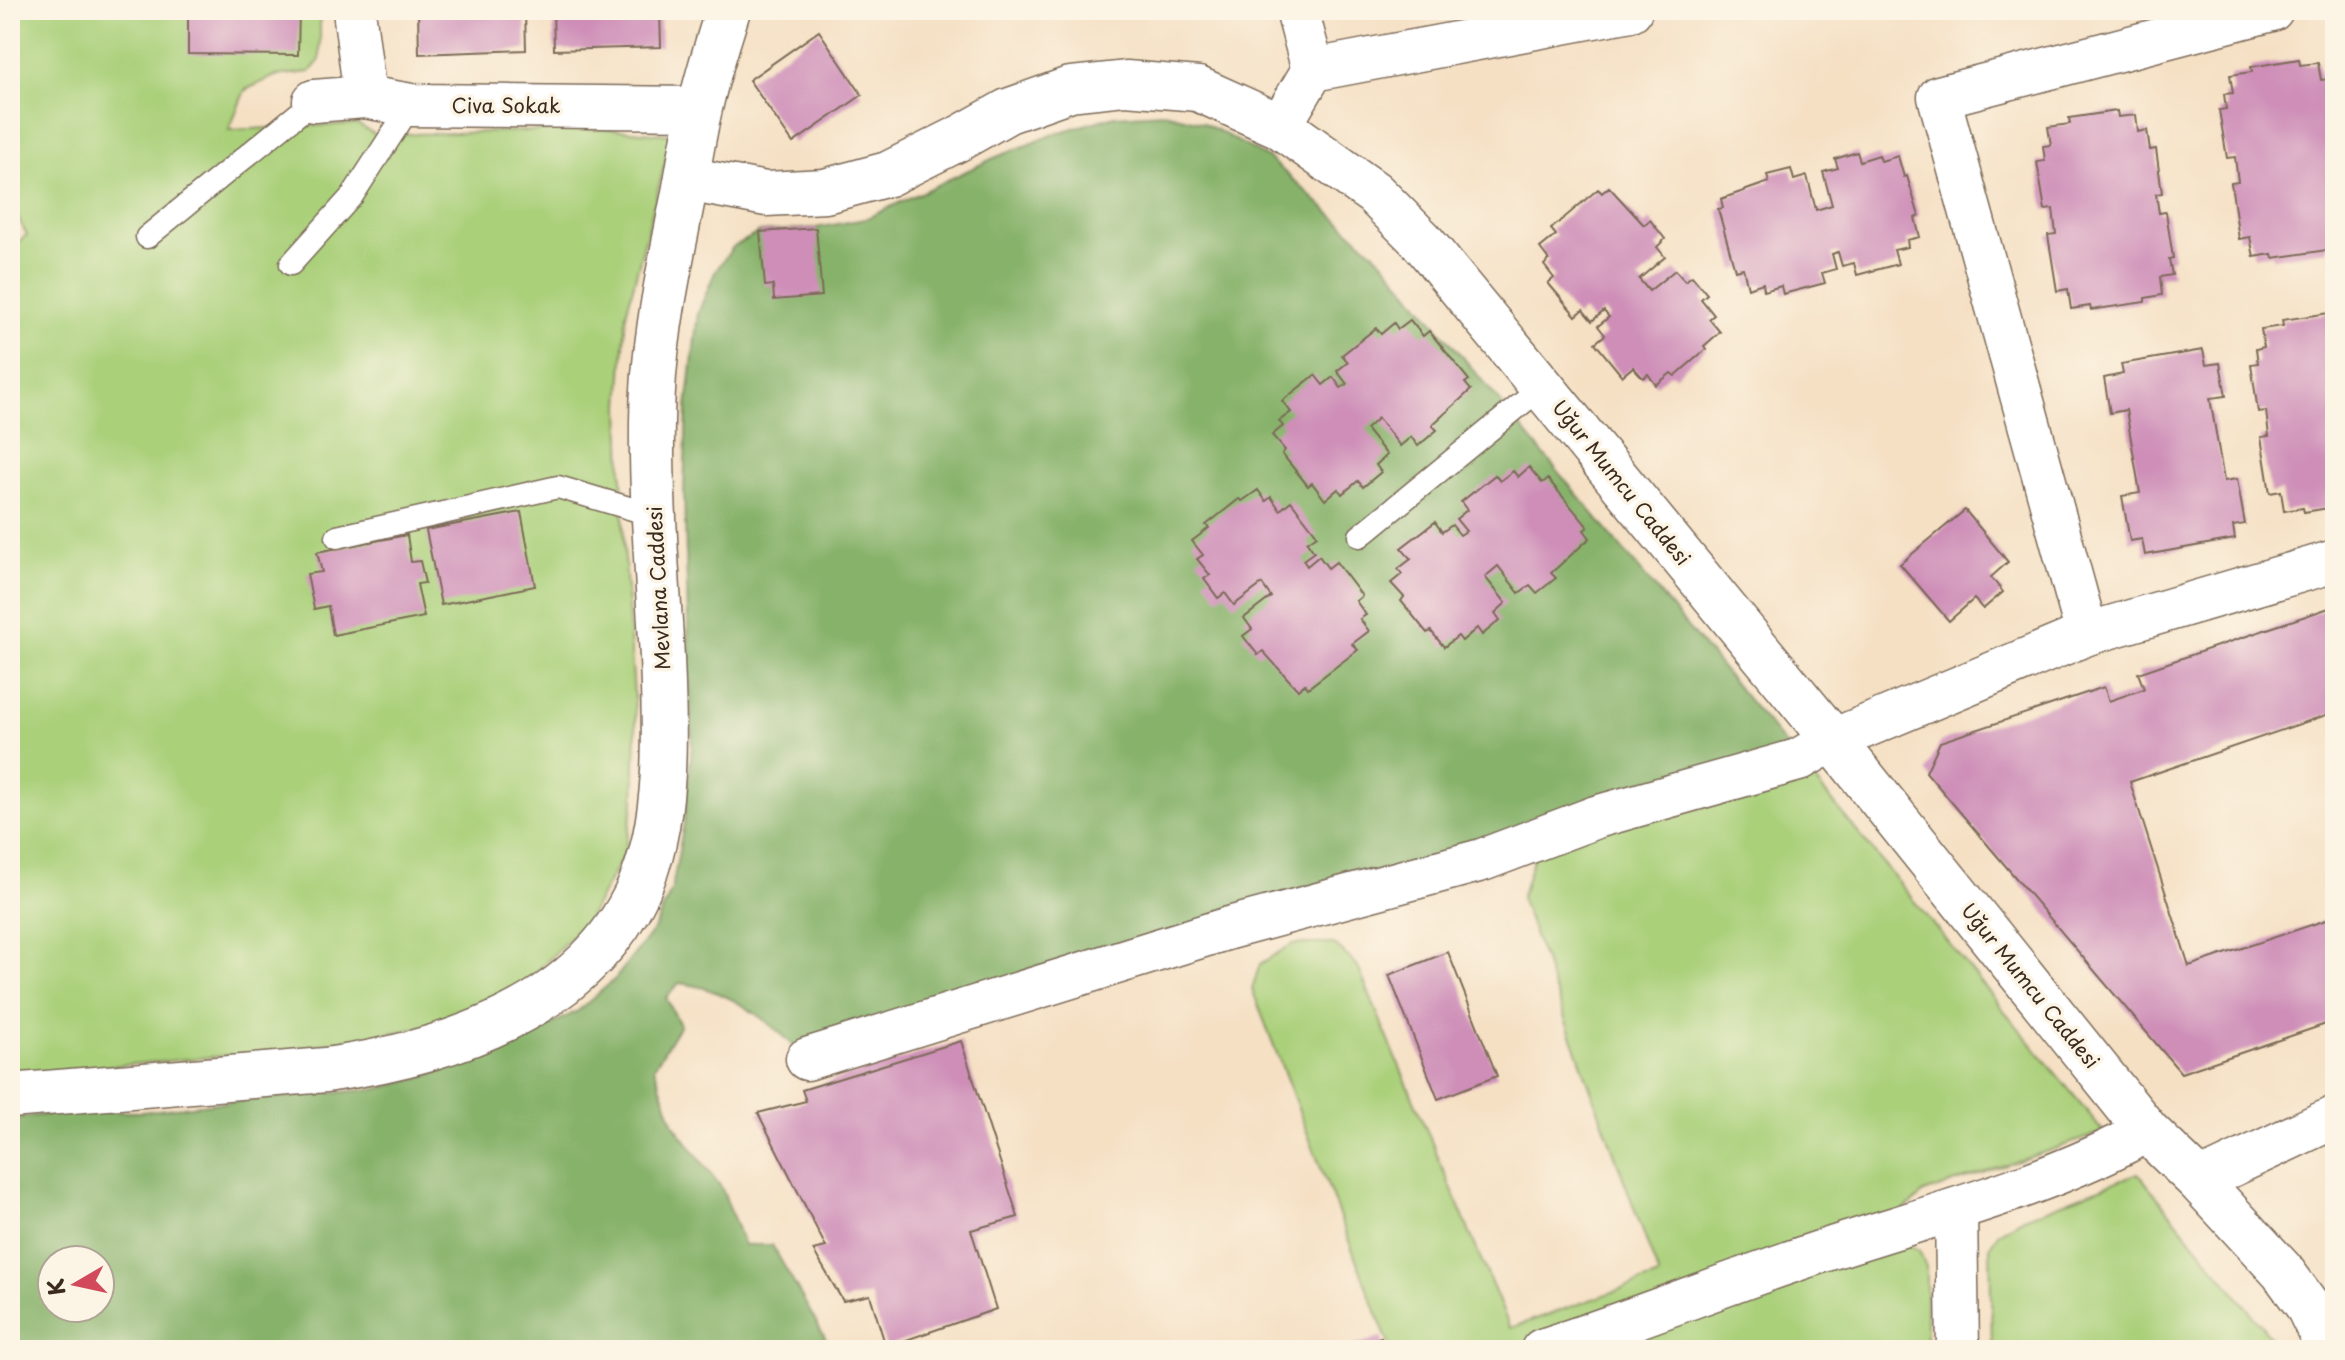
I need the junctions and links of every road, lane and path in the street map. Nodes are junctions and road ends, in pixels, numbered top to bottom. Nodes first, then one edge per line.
1 (354, 10) edge
2 (728, 10) edge
3 (1297, 10) edge
4 (1631, 10) edge
5 (2272, 10) edge
6 (1313, 70) junction
7 (365, 97) junction
8 (314, 101) joint
9 (411, 105) junction
10 (700, 108) junction
11 (1280, 126) junction
12 (687, 179) junction
13 (147, 237) dead end
14 (291, 264) dead end
15 (1542, 387) junction
16 (656, 516) junction
17 (1360, 536) dead end
18 (337, 537) dead end
19 (2335, 561) edge
20 (2087, 634) junction
21 (1833, 740) junction
22 (807, 1059) dead end
23 (10, 1096) edge
24 (2335, 1117) edge
25 (2147, 1131) junction
26 (2199, 1181) junction
27 (1956, 1209) junction
28 (1542, 1350) edge
29 (1958, 1350) edge
30 (2329, 1350) edge

1 - 7 street
2 - 10 street, Mevlana Caddesi
3 - 6 street
4 - 6 street
5 - 20 street
6 - 11 street
7 - 8 street, Civa Sokak
7 - 9 street, Civa Sokak
8 - 13 lane
9 - 10 street, Civa Sokak
9 - 14 lane
10 - 12 street, Mevlana Caddesi
11 - 12 street, Uğur Mumcu Caddesi
11 - 15 street, Uğur Mumcu Caddesi
12 - 16 street, Mevlana Caddesi
15 - 17 lane
15 - 21 street, Uğur Mumcu Caddesi
16 - 18 lane
16 - 23 street, Mevlana Caddesi
19 - 20 street
20 - 21 street
21 - 22 street
21 - 25 street, Uğur Mumcu Caddesi
24 - 26 street
25 - 26 street, Uğur Mumcu Caddesi
25 - 27 street
26 - 30 street, Uğur Mumcu Caddesi
27 - 28 street
27 - 29 street

